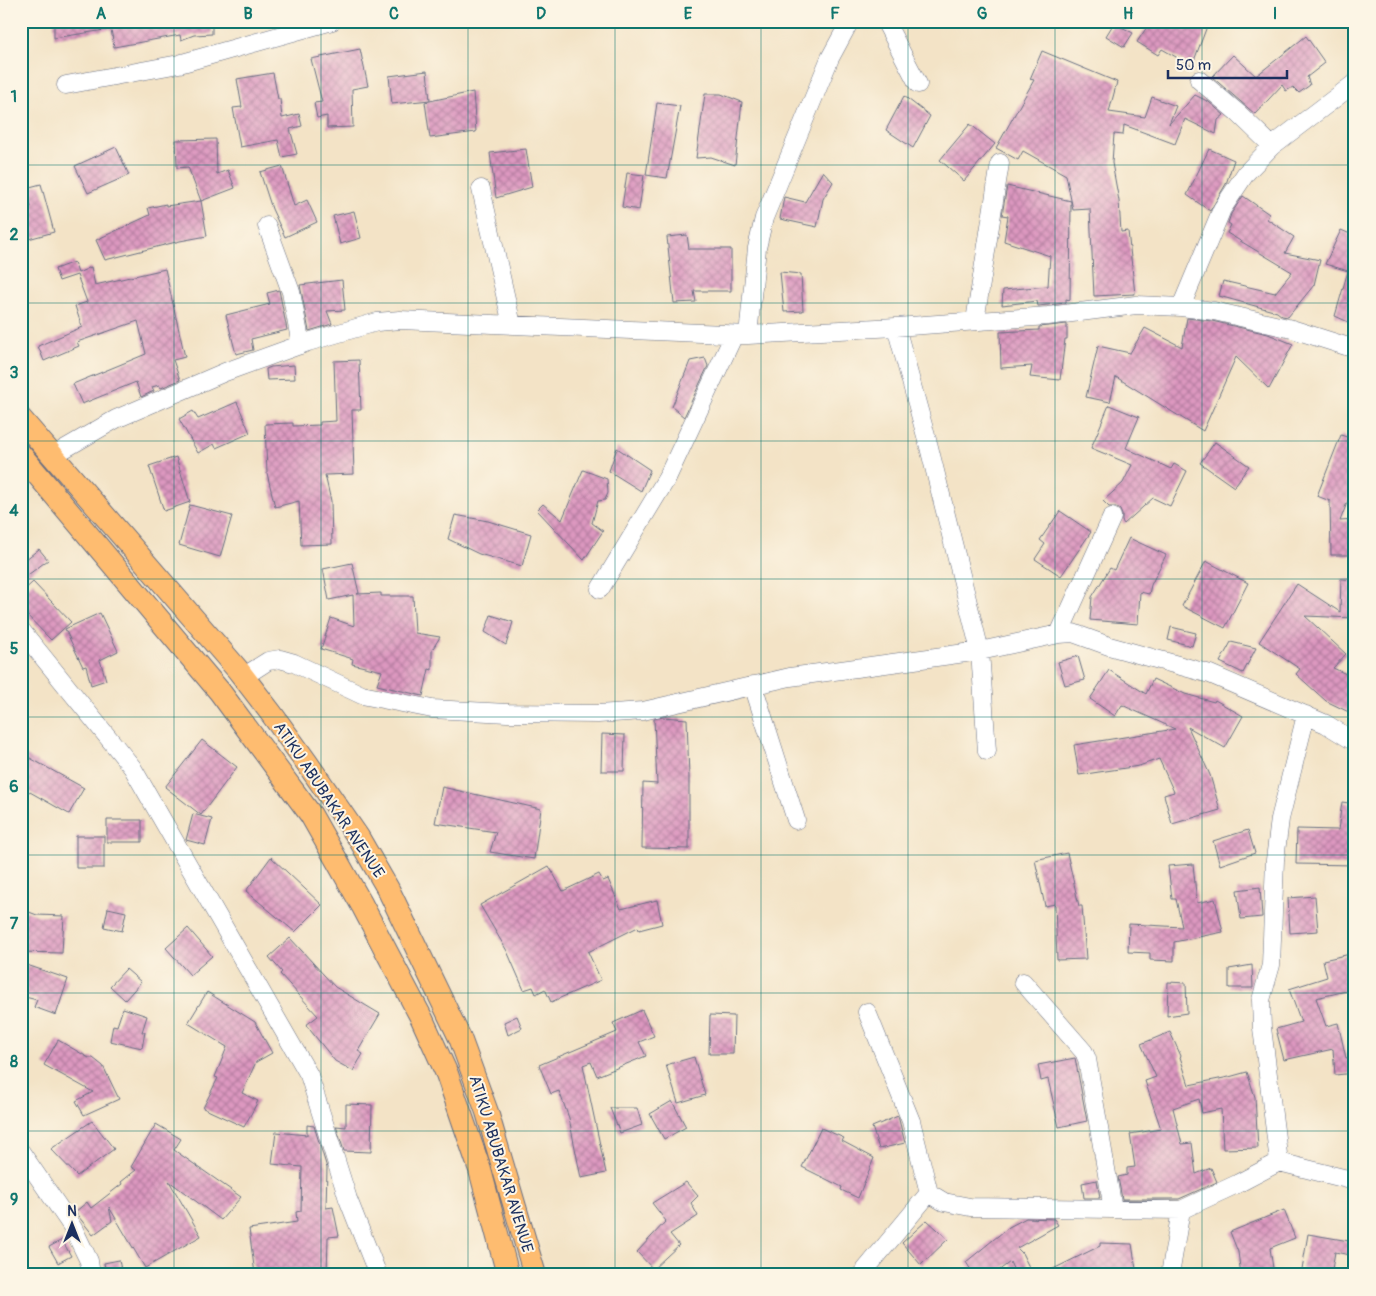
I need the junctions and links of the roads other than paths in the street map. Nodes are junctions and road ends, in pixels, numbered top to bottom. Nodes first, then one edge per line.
1 (332, 21) edge
2 (850, 21) edge
3 (885, 21) edge
4 (1198, 80) dead end
5 (1355, 83) edge
6 (918, 84) dead end
7 (66, 85) dead end
8 (1272, 146) junction
9 (1000, 163) dead end
10 (481, 190) dead end
11 (267, 226) dead end
12 (1181, 307) junction
13 (975, 321) junction
14 (512, 325) junction
15 (896, 327) junction
16 (741, 335) junction
17 (301, 345) junction
18 (1355, 348) edge
19 (21, 419) edge
20 (21, 455) edge
21 (52, 456) junction
22 (1112, 517) dead end
23 (600, 589) dead end
24 (21, 630) edge
25 (1059, 634) junction
26 (980, 652) junction
27 (243, 676) junction
28 (753, 685) junction
29 (1306, 715) junction
30 (1355, 742) edge
31 (988, 751) dead end
32 (796, 820) dead end
33 (1023, 982) dead end
34 (867, 1012) dead end
35 (21, 1152) edge
36 (1279, 1162) junction
37 (1355, 1181) edge
38 (929, 1193) junction
39 (1113, 1209) junction
40 (1181, 1210) junction
41 (91, 1275) edge
42 (378, 1275) edge
43 (508, 1275) edge
44 (535, 1275) edge
45 (861, 1275) edge
46 (1170, 1275) edge

1 - 7 street
2 - 16 street
3 - 6 street
4 - 8 street
5 - 8 street
8 - 12 street
9 - 13 street
10 - 14 street
11 - 17 street
12 - 13 street
12 - 18 street
13 - 15 street
14 - 16 street
14 - 17 street
15 - 16 street
15 - 26 street
16 - 23 street
17 - 21 street
19 - 21 main road, ATIKU ABUBAKAR AVENUE
20 - 43 main road, ATIKU ABUBAKAR AVENUE
21 - 27 main road, ATIKU ABUBAKAR AVENUE
22 - 25 street
24 - 42 street
25 - 26 street
25 - 29 street
26 - 28 street
26 - 31 street
27 - 28 street
27 - 44 main road, ATIKU ABUBAKAR AVENUE
28 - 32 street
29 - 30 street
29 - 36 street
33 - 39 street
34 - 38 street
35 - 41 street
36 - 37 street
36 - 40 street
38 - 39 street
38 - 45 street
39 - 40 street
40 - 46 street

